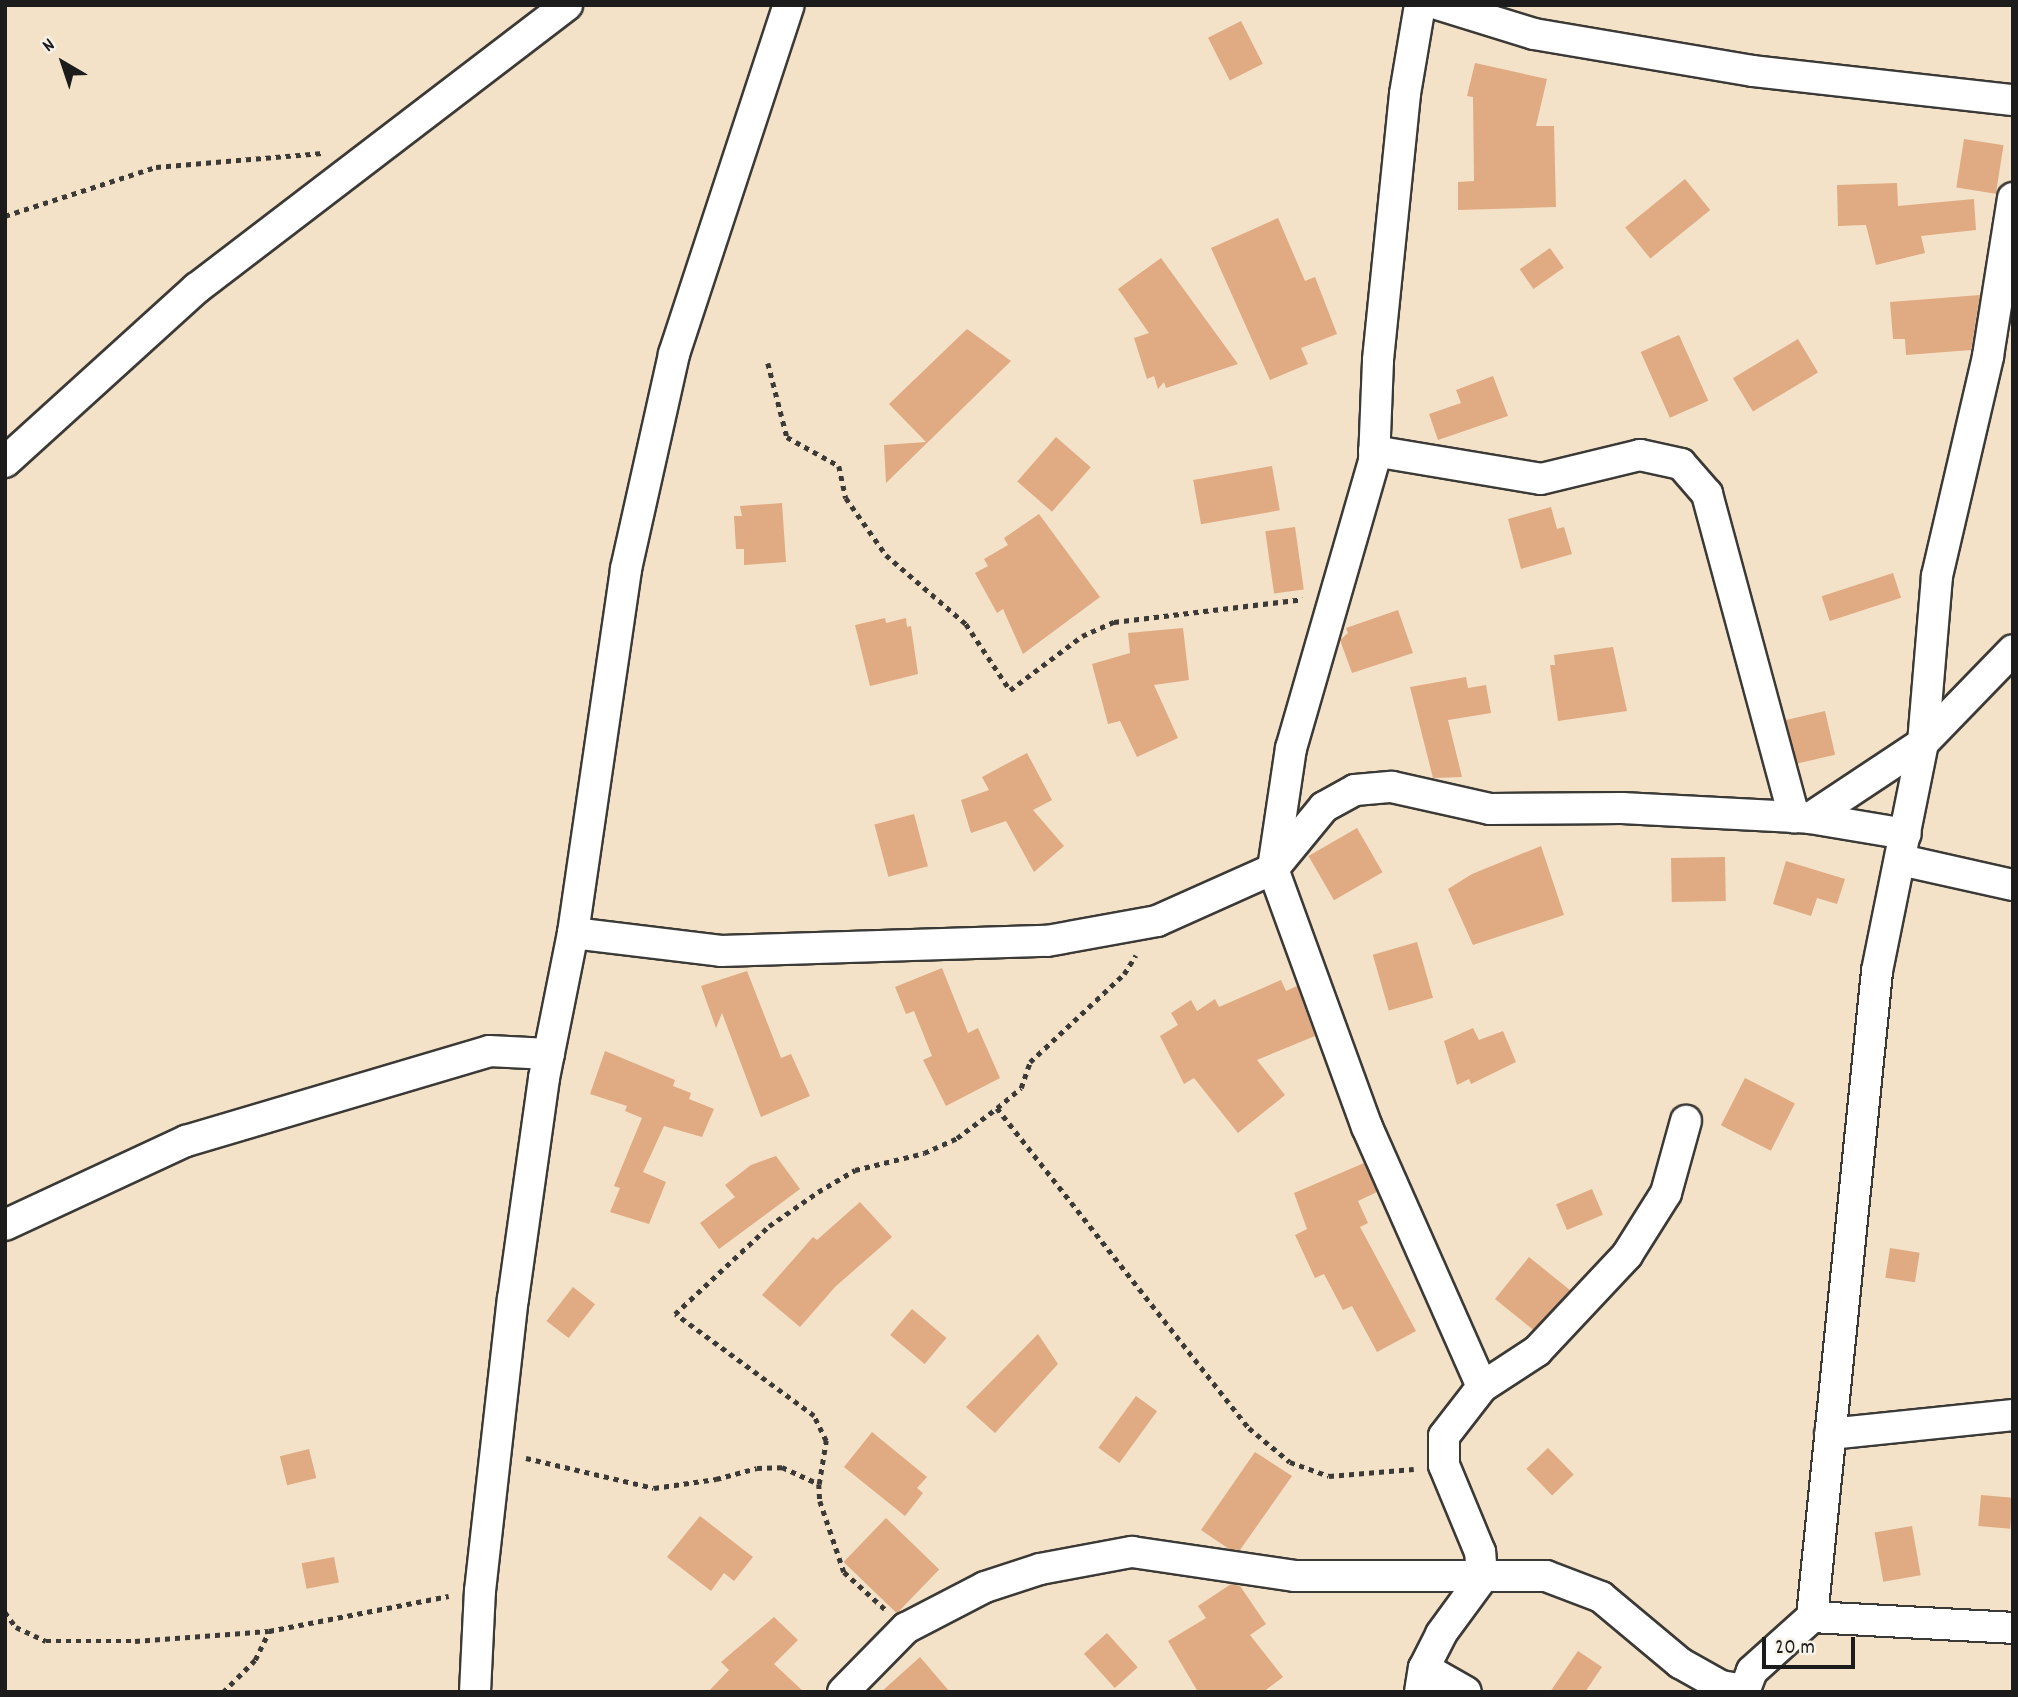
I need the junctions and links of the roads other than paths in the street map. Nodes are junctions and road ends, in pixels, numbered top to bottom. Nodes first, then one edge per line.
1 (567, 5) edge
2 (789, 5) edge
3 (1420, 5) edge
4 (1440, 5) edge
5 (2013, 100) edge
6 (2013, 198) edge
7 (1374, 452) junction
8 (5, 462) edge
9 (2013, 650) edge
10 (1923, 743) junction
11 (1802, 818) junction
12 (1903, 847) junction
13 (1273, 869) junction
14 (2013, 885) edge
15 (573, 933) junction
16 (549, 1054) junction
17 (1686, 1121) dead end
18 (5, 1224) edge
19 (1482, 1387) junction
20 (2013, 1415) edge
21 (1829, 1434) junction
22 (1482, 1578) junction
23 (1812, 1617) junction
24 (2013, 1628) edge
25 (1422, 1680) edge
26 (1730, 1690) edge
27 (475, 1692) edge
28 (843, 1692) edge
29 (1466, 1692) edge

1 - 8 street
2 - 15 street
3 - 7 street
4 - 5 street
6 - 10 street
7 - 11 street
7 - 13 street
9 - 10 street
10 - 11 street
10 - 12 street
11 - 12 street
11 - 13 street
12 - 14 street
12 - 21 street
13 - 15 street
13 - 19 street
15 - 16 street
16 - 18 street
16 - 27 street
17 - 19 street
19 - 22 street
20 - 21 street
21 - 23 street
22 - 25 street
22 - 26 street
22 - 28 street
23 - 24 street
23 - 26 street
25 - 29 street

